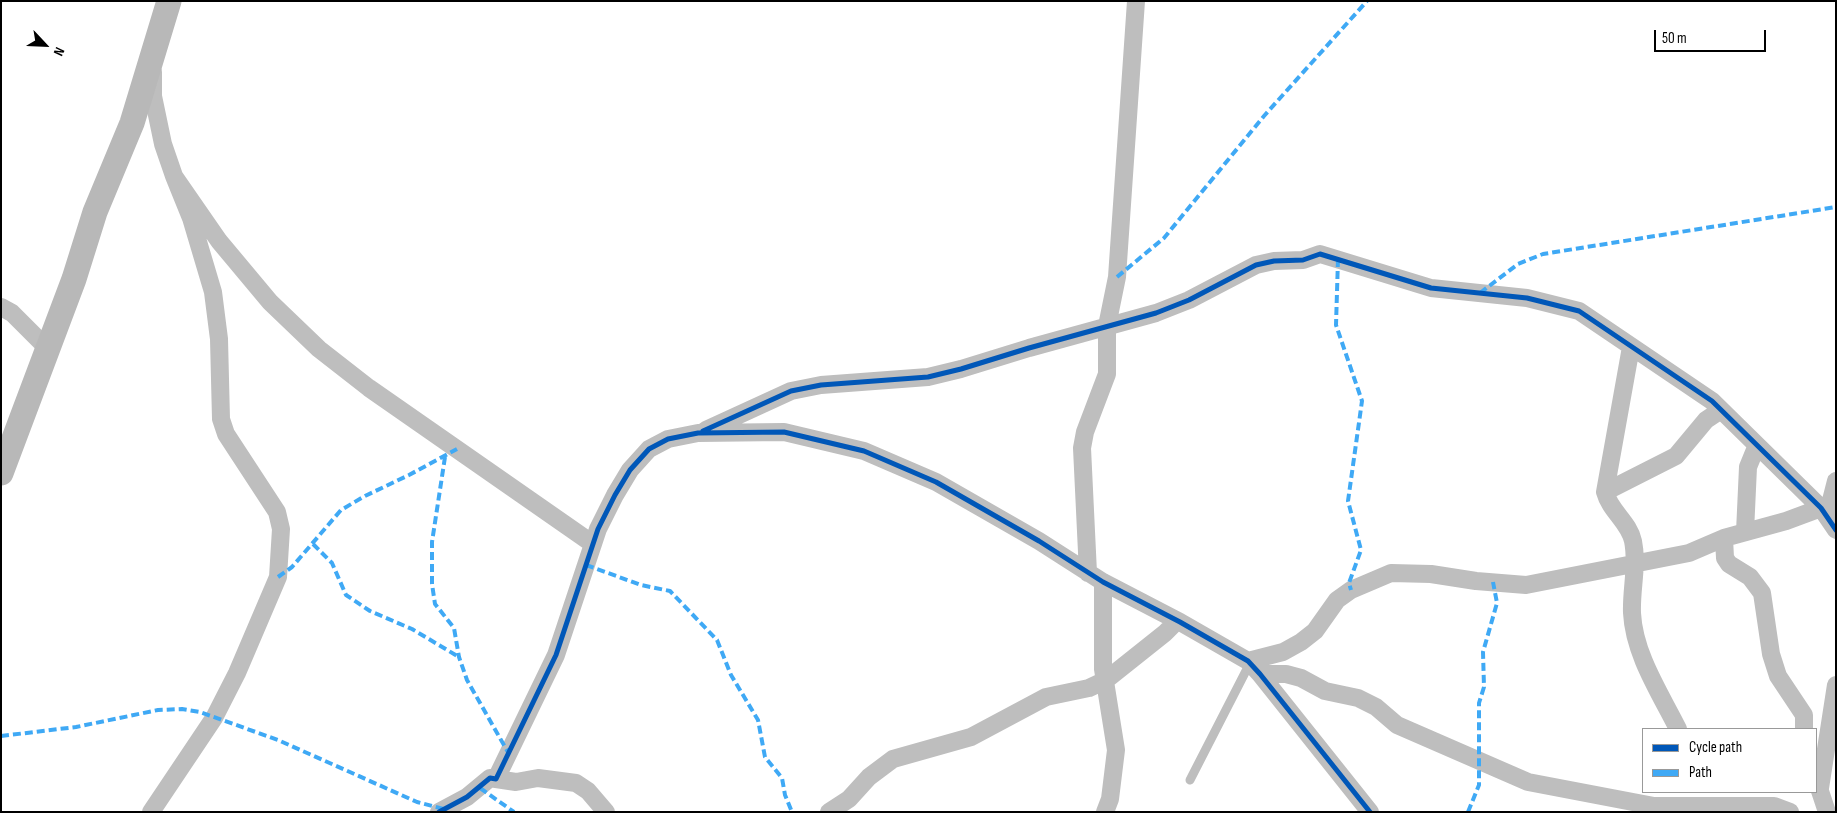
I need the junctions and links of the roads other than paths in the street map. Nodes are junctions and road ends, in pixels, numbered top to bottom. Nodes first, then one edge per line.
1 (169, 1) edge
2 (1136, 1) edge
3 (153, 56) junction
4 (174, 176) junction
5 (1, 307) edge
6 (1107, 326) junction
7 (1632, 347) junction
8 (48, 349) junction
9 (1721, 410) junction
10 (698, 433) junction
11 (1757, 445) junction
12 (1, 473) edge
13 (1836, 481) edge
14 (1605, 492) junction
15 (1828, 518) edge
16 (1745, 532) junction
17 (1724, 538) junction
18 (593, 544) junction
19 (1635, 564) junction
20 (1096, 578) junction
21 (1177, 621) junction
22 (1253, 666) junction
23 (1106, 680) junction
24 (1836, 685) edge
25 (1678, 728) edge
26 (1804, 728) edge
27 (496, 779) junction
28 (1190, 780) dead end
29 (1818, 784) edge
30 (1716, 803) edge
31 (150, 812) edge
32 (439, 812) edge
33 (606, 812) edge
34 (829, 812) edge
35 (1106, 812) edge
36 (1370, 812) edge
37 (1790, 812) edge
38 (1827, 812) edge

1 - 3 street
2 - 6 street
3 - 4 street
3 - 8 street
4 - 18 street
4 - 31 street
5 - 8 street
6 - 7 street
6 - 10 street
6 - 20 street
7 - 9 street
7 - 14 street
8 - 12 street
9 - 11 street
9 - 14 street
10 - 18 street
10 - 20 street
11 - 15 street
11 - 16 street
13 - 15 street
14 - 19 street
15 - 16 street
16 - 17 street
17 - 19 street
17 - 26 street
18 - 27 street
19 - 22 street
19 - 25 street
20 - 21 street
20 - 23 street
21 - 22 street
21 - 23 street
22 - 28 lane
22 - 30 street
22 - 36 street
23 - 34 street
23 - 35 street
24 - 29 street
27 - 32 street
27 - 33 street
29 - 38 street
30 - 37 street

